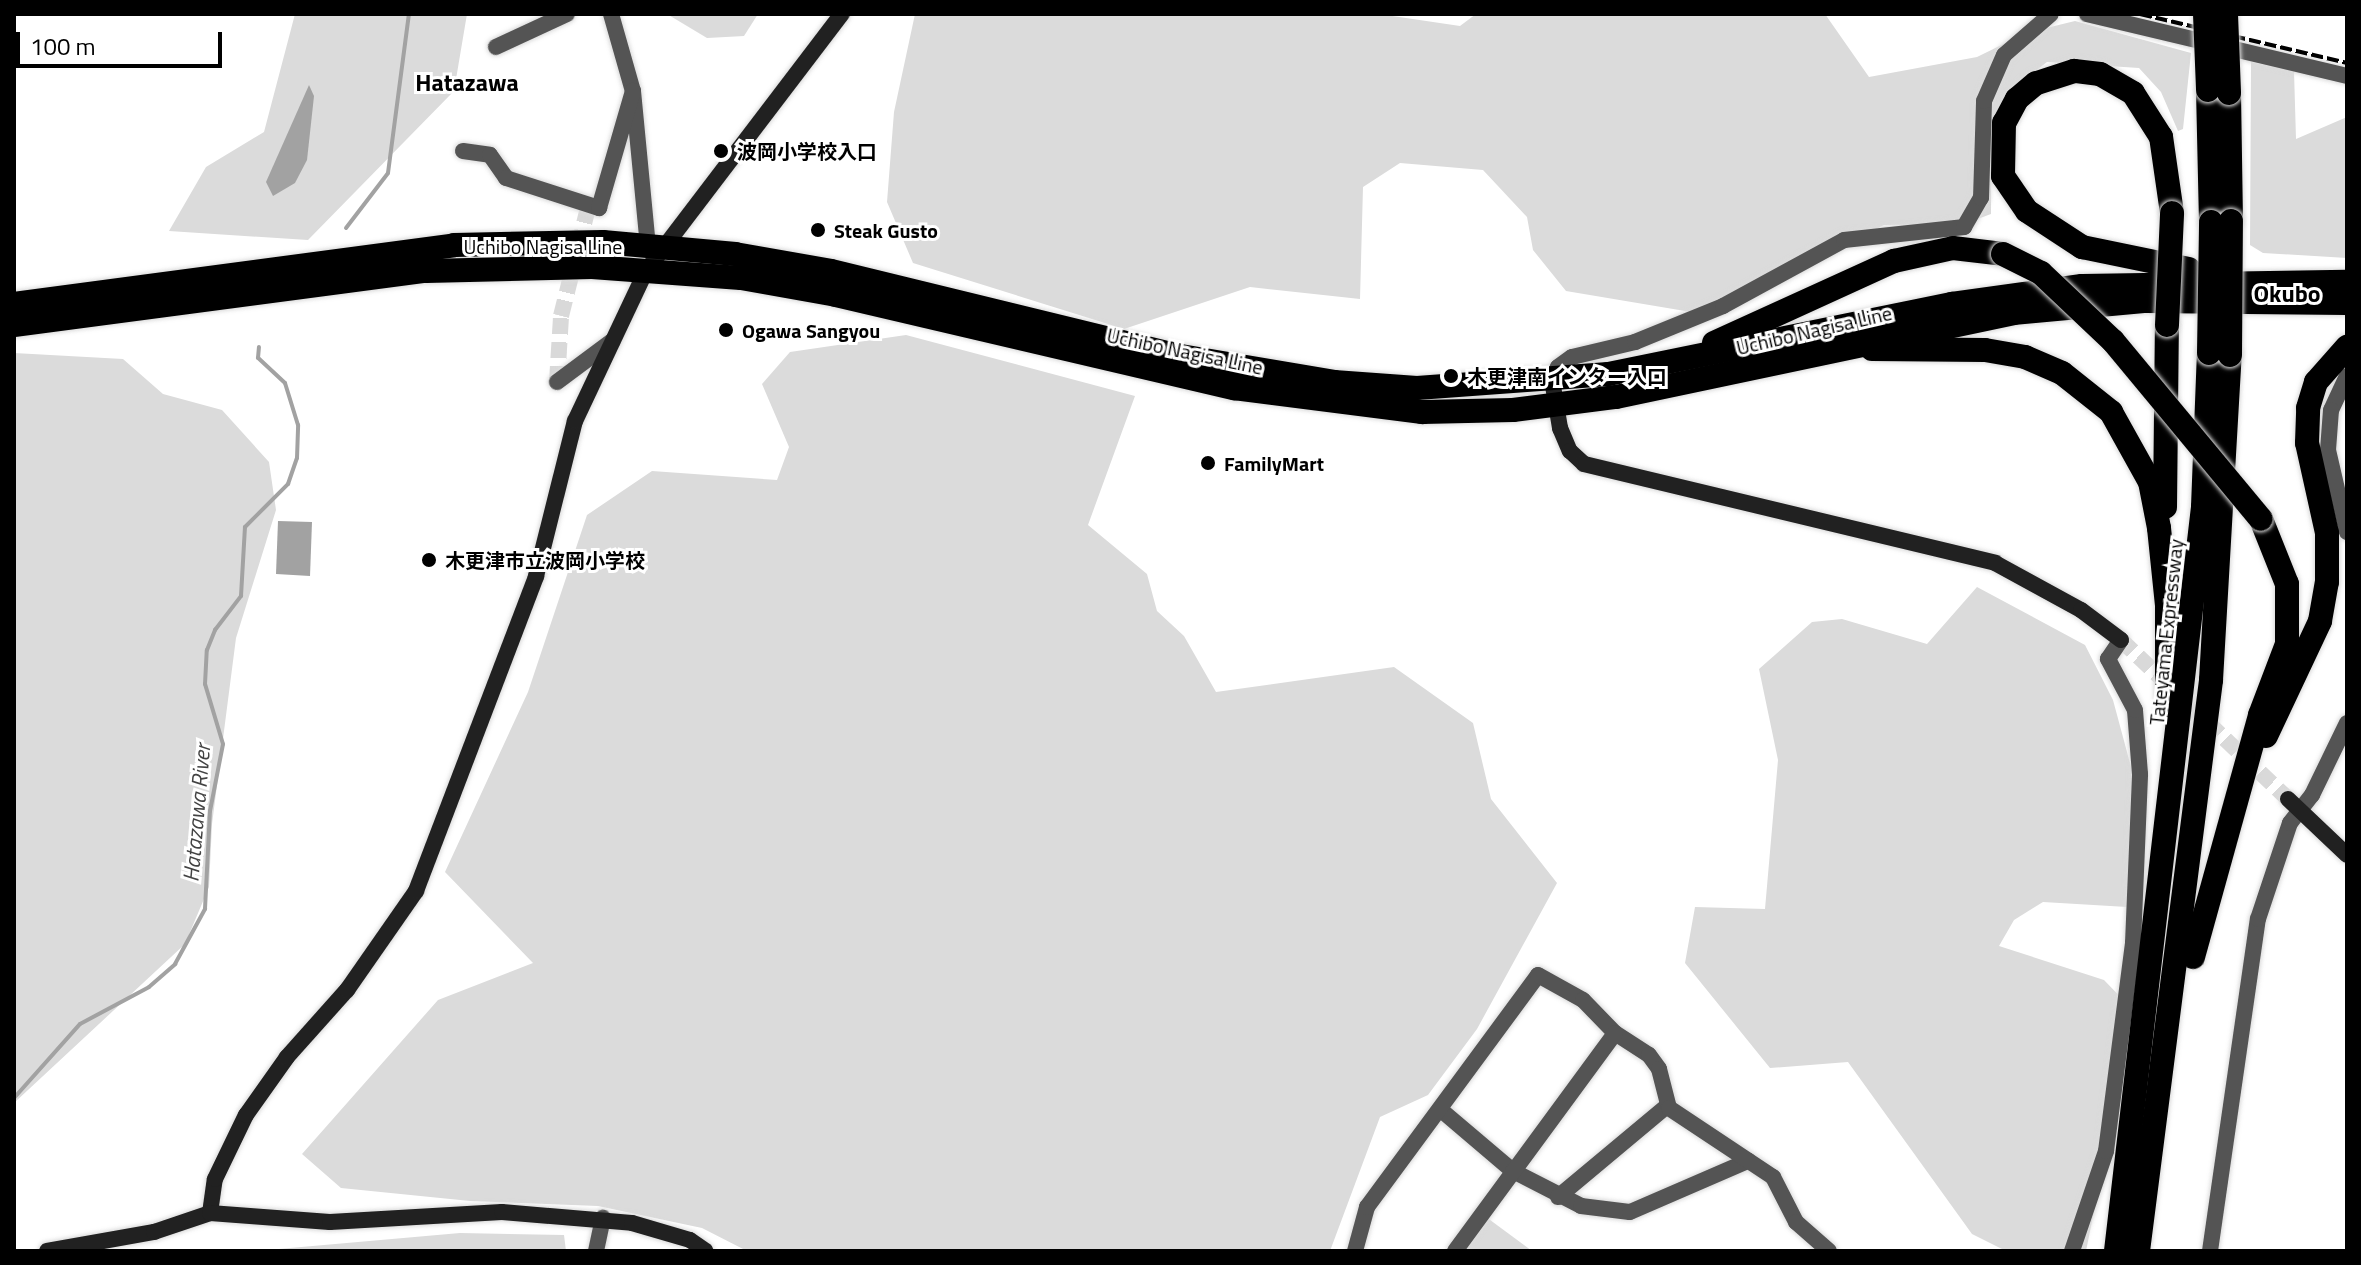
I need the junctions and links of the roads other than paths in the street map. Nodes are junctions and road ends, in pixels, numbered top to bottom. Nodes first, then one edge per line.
1 (567, 14) edge
2 (611, 14) edge
3 (842, 14) edge
4 (2051, 14) edge
5 (2087, 14) edge
6 (2205, 14) edge
7 (2226, 14) edge
8 (496, 47) dead end
9 (2347, 76) edge
10 (633, 91) junction
11 (2218, 91) junction
12 (463, 151) dead end
13 (652, 255) junction
14 (2302, 281) junction
15 (2347, 282) edge
16 (2347, 303) edge
17 (14, 304) edge
18 (14, 325) edge
19 (612, 341) junction
20 (1846, 347) junction
21 (2347, 347) edge
22 (2219, 354) junction
23 (1664, 364) junction
24 (2347, 376) edge
25 (1552, 380) junction
26 (557, 382) dead end
27 (1554, 406) junction
28 (2347, 532) edge
29 (2167, 605) junction
30 (2347, 723) edge
31 (2293, 803) junction
32 (2226, 834) junction
33 (2347, 855) edge
34 (2156, 930) junction
35 (1615, 1033) junction
36 (1668, 1105) junction
37 (1441, 1110) junction
38 (1748, 1161) junction
39 (1513, 1171) junction
40 (1558, 1197) junction
41 (210, 1213) junction
42 (603, 1218) junction
43 (47, 1251) edge
44 (596, 1251) edge
45 (706, 1251) edge
46 (1355, 1251) edge
47 (1455, 1251) edge
48 (1829, 1251) edge
49 (2072, 1251) edge
50 (2116, 1251) edge
51 (2138, 1251) edge
52 (2210, 1251) edge

1 - 8 street
2 - 10 street
3 - 13 street
4 - 25 street
5 - 9 street
6 - 11 highway, Tateyama Expressway, bridge
7 - 11 highway, Tateyama Expressway, bridge
10 - 12 street
10 - 13 street
11 - 22 highway, Tateyama Expressway, bridge
13 - 17 highway, Uchibo Nagisa Line
13 - 18 highway, Uchibo Nagisa Line
13 - 19 street
13 - 25 highway, Uchibo Nagisa Line
13 - 27 highway, Uchibo Nagisa Line
14 - 15 highway, Uchibo Nagisa Line
14 - 23 highway, Uchibo Nagisa Line
14 - 29 highway, bridge
16 - 20 highway, Uchibo Nagisa Line
19 - 26 street
19 - 41 street
20 - 27 highway, Uchibo Nagisa Line
20 - 29 highway
21 - 32 highway
22 - 34 highway, Tateyama Expressway
22 - 51 highway, Tateyama Expressway
23 - 25 highway, Uchibo Nagisa Line
23 - 32 highway, bridge
24 - 28 street
25 - 27 street
27 - 49 street
29 - 34 highway
30 - 31 street
31 - 33 street
31 - 52 street
32 - 51 highway
34 - 50 highway, Tateyama Expressway
35 - 36 street
35 - 37 street
35 - 39 street
36 - 38 street
36 - 40 street
37 - 39 street
37 - 46 street
38 - 40 street
38 - 48 street
39 - 40 street
39 - 47 street
41 - 42 street
41 - 43 street
42 - 44 street
42 - 45 street

